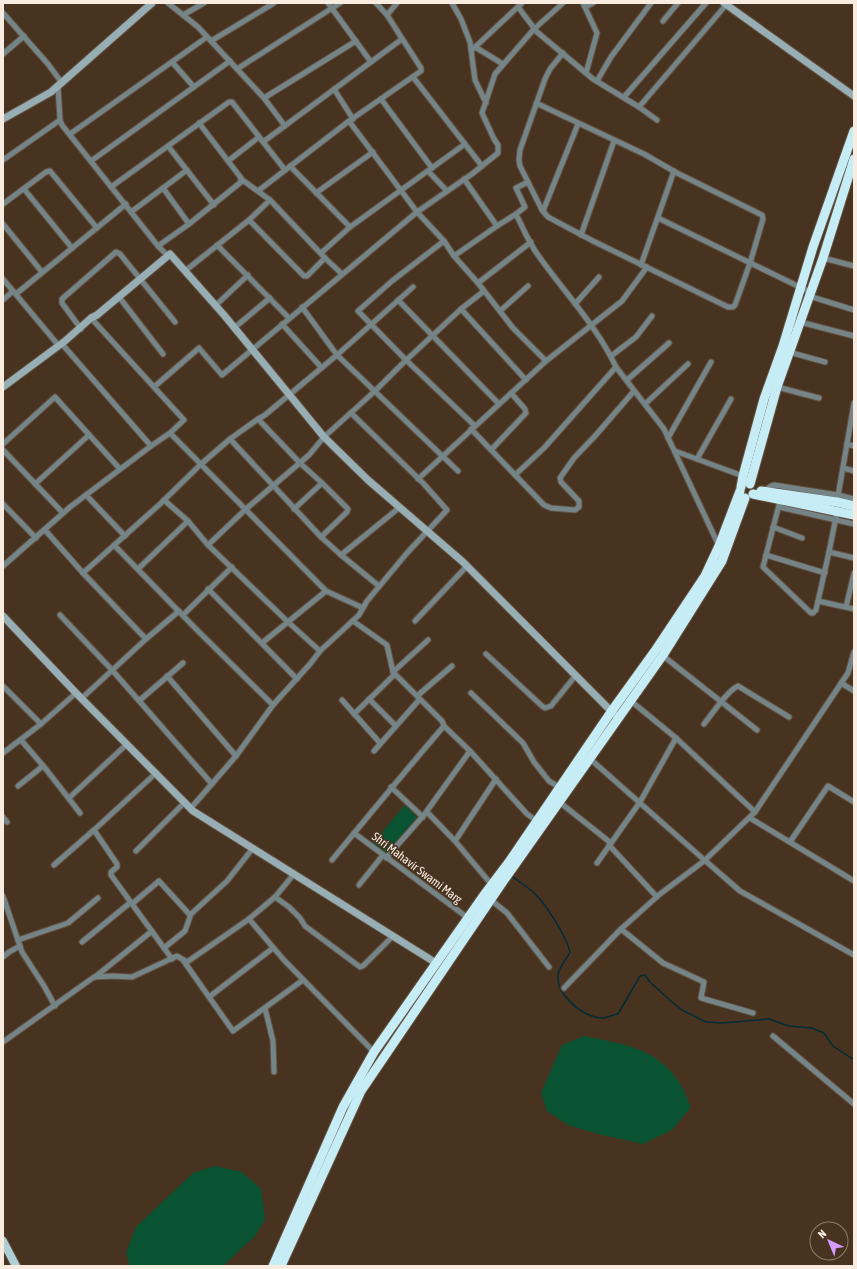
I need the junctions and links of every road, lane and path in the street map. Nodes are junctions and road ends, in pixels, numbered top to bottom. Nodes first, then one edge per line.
1 (152, 3) edge
2 (168, 3) edge
3 (204, 3) edge
4 (274, 3) edge
5 (328, 3) edge
6 (340, 3) edge
7 (376, 3) edge
8 (397, 3) edge
9 (452, 3) edge
10 (563, 3) edge
11 (593, 3) edge
12 (651, 3) edge
13 (678, 3) edge
14 (706, 3) edge
15 (725, 4) edge
16 (520, 5) edge
17 (584, 5) edge
18 (332, 9) junction
19 (3, 13) edge
20 (183, 15) junction
21 (387, 15) junction
22 (663, 21) dead end
23 (534, 28) junction
24 (24, 36) junction
25 (207, 37) junction
26 (402, 39) junction
27 (211, 41) junction
28 (356, 41) junction
29 (473, 49) junction
30 (4, 52) edge
31 (563, 53) junction
32 (230, 61) junction
33 (172, 62) junction
34 (371, 62) junction
35 (503, 64) junction
36 (238, 69) junction
37 (586, 73) junction
38 (413, 77) junction
39 (597, 81) junction
40 (60, 85) junction
41 (194, 87) junction
42 (334, 89) junction
43 (854, 96) edge
44 (624, 97) junction
45 (264, 98) junction
46 (381, 99) junction
47 (536, 103) junction
48 (639, 106) junction
49 (485, 107) junction
50 (3, 119) edge
51 (60, 120) junction
52 (351, 120) junction
53 (657, 120) dead end
54 (199, 123) junction
55 (578, 124) junction
56 (285, 126) junction
57 (854, 131) edge
58 (70, 134) junction
59 (259, 137) junction
60 (614, 141) junction
61 (263, 142) junction
62 (465, 144) junction
63 (168, 146) junction
64 (372, 152) junction
65 (854, 159) edge
66 (3, 160) edge
67 (91, 161) junction
68 (228, 161) junction
69 (290, 166) junction
70 (482, 166) junction
71 (430, 169) junction
72 (187, 170) junction
73 (285, 170) junction
74 (674, 171) junction
75 (241, 179) junction
76 (464, 180) junction
77 (527, 183) junction
78 (111, 187) junction
79 (163, 188) junction
80 (24, 189) junction
81 (401, 190) junction
82 (258, 191) junction
83 (447, 191) junction
84 (316, 193) junction
85 (831, 196) junction
86 (270, 200) junction
87 (840, 201) junction
88 (3, 204) edge
89 (126, 204) junction
90 (214, 205) junction
91 (543, 211) junction
92 (131, 212) junction
93 (417, 212) junction
94 (516, 214) junction
95 (658, 218) junction
96 (249, 220) junction
97 (3, 224) edge
98 (189, 224) junction
99 (497, 226) junction
100 (350, 227) junction
101 (97, 228) junction
102 (581, 235) junction
103 (444, 241) junction
104 (531, 242) junction
105 (218, 245) junction
106 (158, 246) junction
107 (72, 248) junction
108 (321, 253) junction
109 (168, 256) junction
110 (454, 256) junction
111 (325, 258) junction
112 (823, 258) junction
113 (750, 263) junction
114 (644, 266) junction
115 (854, 266) edge
116 (185, 271) junction
117 (42, 272) junction
118 (342, 274) junction
119 (248, 276) junction
120 (599, 277) dead end
121 (3, 279) edge
122 (140, 280) junction
123 (478, 283) junction
124 (528, 286) dead end
125 (413, 287) dead end
126 (802, 287) junction
127 (484, 291) junction
128 (14, 292) junction
129 (810, 294) junction
130 (119, 297) junction
131 (270, 298) junction
132 (3, 300) edge
133 (398, 300) junction
134 (575, 304) junction
135 (215, 306) junction
136 (302, 307) junction
137 (461, 309) junction
138 (854, 310) edge
139 (500, 311) junction
140 (652, 316) dead end
141 (91, 318) junction
142 (289, 318) junction
143 (175, 322) dead end
144 (800, 322) junction
145 (282, 324) junction
146 (371, 325) junction
147 (591, 326) junction
148 (234, 328) junction
149 (80, 329) junction
150 (433, 336) junction
151 (854, 336) edge
152 (669, 343) dead end
153 (60, 345) junction
154 (252, 349) junction
155 (789, 352) junction
156 (163, 354) dead end
157 (337, 355) junction
158 (611, 356) junction
159 (406, 360) junction
160 (546, 361) junction
161 (711, 362) dead end
162 (826, 362) dead end
163 (688, 364) dead end
164 (321, 367) junction
165 (616, 367) junction
166 (526, 380) junction
167 (627, 380) junction
168 (154, 387) junction
169 (777, 387) junction
170 (3, 388) edge
171 (375, 391) junction
172 (634, 391) junction
173 (511, 393) junction
174 (289, 395) junction
175 (819, 398) dead end
176 (731, 399) dead end
177 (854, 403) edge
178 (500, 404) junction
179 (645, 404) junction
180 (351, 413) junction
181 (258, 418) junction
182 (852, 423) edge
183 (473, 427) junction
184 (170, 433) junction
185 (89, 435) junction
186 (324, 437) junction
187 (668, 438) junction
188 (230, 439) junction
189 (3, 444) edge
190 (847, 444) junction
191 (151, 446) junction
192 (854, 446) edge
193 (3, 450) edge
194 (491, 450) junction
195 (675, 451) junction
196 (442, 456) junction
197 (697, 459) junction
198 (300, 463) junction
199 (200, 465) junction
200 (120, 468) junction
201 (843, 468) junction
202 (854, 471) edge
203 (458, 472) dead end
204 (515, 475) junction
205 (743, 476) junction
206 (418, 479) junction
207 (322, 483) junction
208 (35, 484) junction
209 (273, 486) junction
210 (747, 490) junction
211 (86, 495) junction
212 (854, 499) edge
213 (164, 500) junction
214 (3, 504) edge
215 (780, 504) junction
216 (854, 506) edge
217 (400, 507) junction
218 (837, 507) junction
219 (246, 509) junction
220 (294, 509) junction
221 (63, 514) junction
222 (854, 515) edge
223 (188, 521) junction
224 (854, 524) edge
225 (773, 527) junction
226 (45, 530) junction
227 (428, 531) junction
228 (124, 536) junction
229 (321, 537) junction
230 (36, 538) junction
231 (802, 538) dead end
232 (114, 545) junction
233 (208, 545) junction
234 (719, 546) junction
235 (829, 552) junction
236 (341, 555) junction
237 (766, 555) junction
238 (3, 558) edge
239 (854, 558) edge
240 (8, 562) junction
241 (3, 566) edge
242 (467, 566) junction
243 (232, 567) junction
244 (138, 569) junction
245 (83, 573) junction
246 (825, 573) junction
247 (854, 573) edge
248 (379, 586) junction
249 (208, 589) junction
250 (326, 591) junction
251 (818, 601) junction
252 (846, 607) junction
253 (363, 608) junction
254 (854, 609) edge
255 (181, 613) junction
256 (60, 615) dead end
257 (3, 616) edge
258 (353, 621) junction
259 (416, 621) dead end
260 (288, 622) junction
261 (146, 639) junction
262 (428, 640) dead end
263 (262, 643) junction
264 (320, 651) junction
265 (854, 652) edge
266 (659, 653) junction
267 (486, 654) dead end
268 (183, 662) dead end
269 (452, 666) dead end
270 (112, 670) junction
271 (394, 673) junction
272 (643, 675) junction
273 (167, 676) junction
274 (576, 676) junction
275 (297, 679) junction
276 (841, 683) junction
277 (3, 686) edge
278 (854, 691) edge
279 (76, 693) junction
280 (470, 693) dead end
281 (82, 698) junction
282 (418, 698) junction
283 (140, 700) junction
284 (342, 700) dead end
285 (369, 700) junction
286 (631, 701) junction
287 (722, 702) junction
288 (273, 705) junction
289 (612, 712) junction
290 (354, 714) junction
291 (789, 717) dead end
292 (619, 718) junction
293 (41, 724) junction
294 (704, 724) dead end
295 (396, 726) junction
296 (444, 726) junction
297 (757, 730) dead end
298 (676, 738) junction
299 (20, 740) junction
300 (380, 743) junction
301 (127, 744) junction
302 (4, 751) edge
303 (374, 751) dead end
304 (470, 752) junction
305 (236, 756) junction
306 (587, 756) junction
307 (43, 766) junction
308 (156, 773) junction
309 (496, 779) junction
310 (212, 784) junction
311 (18, 786) dead end
312 (557, 786) junction
313 (391, 787) junction
314 (69, 798) junction
315 (557, 800) junction
316 (185, 802) junction
317 (640, 802) junction
318 (854, 802) edge
319 (191, 808) junction
320 (80, 812) dead end
321 (427, 812) junction
322 (755, 812) junction
323 (3, 817) edge
324 (423, 817) junction
325 (750, 818) junction
326 (536, 820) junction
327 (7, 822) dead end
328 (94, 830) junction
329 (354, 833) junction
330 (455, 841) junction
331 (790, 842) junction
332 (610, 844) junction
333 (253, 848) junction
334 (136, 850) dead end
335 (385, 857) junction
336 (332, 860) dead end
337 (515, 860) junction
338 (704, 860) junction
339 (597, 863) dead end
340 (54, 865) dead end
341 (294, 874) junction
342 (501, 878) junction
343 (854, 881) edge
344 (492, 884) junction
345 (359, 885) dead end
346 (3, 896) edge
347 (275, 897) junction
348 (657, 897) junction
349 (98, 898) dead end
350 (491, 900) junction
351 (131, 903) junction
352 (190, 915) junction
353 (468, 918) junction
354 (249, 919) junction
355 (621, 929) junction
356 (152, 931) junction
357 (393, 936) junction
358 (82, 942) dead end
359 (19, 943) junction
360 (164, 948) junction
361 (273, 948) junction
362 (854, 955) edge
363 (3, 957) edge
364 (172, 959) junction
365 (182, 959) junction
366 (440, 965) junction
367 (549, 967) dead end
368 (94, 977) junction
369 (303, 980) junction
370 (564, 988) dead end
371 (209, 998) junction
372 (55, 1006) junction
373 (264, 1008) junction
374 (753, 1013) dead end
375 (773, 1036) dead end
376 (3, 1042) edge
377 (374, 1052) junction
378 (274, 1072) dead end
379 (854, 1104) edge
380 (3, 1241) edge
381 (16, 1266) edge
382 (273, 1266) edge
383 (281, 1266) edge

1 - 40 street
2 - 20 street
3 - 20 street
4 - 27 street
5 - 18 street
6 - 18 street
7 - 21 street
8 - 21 street
9 - 29 street
10 - 23 street
11 - 17 street
12 - 39 street
13 - 22 street
14 - 44 street
15 - 43 street
15 - 48 street
16 - 23 street
16 - 29 street
17 - 37 street
18 - 28 street
18 - 36 street
19 - 24 street
20 - 25 street
21 - 26 street
23 - 31 street
23 - 35 street
24 - 30 street
24 - 40 street
25 - 27 street
25 - 33 street
26 - 34 street
26 - 38 street
27 - 32 street
28 - 34 street
28 - 45 street
29 - 35 street
29 - 49 street
31 - 37 street
31 - 47 street
32 - 36 street
32 - 41 street
33 - 41 street
33 - 58 street
34 - 42 street
35 - 49 street
36 - 45 street
37 - 39 street
38 - 46 street
38 - 62 street
39 - 44 street
40 - 50 street
40 - 51 street
41 - 67 street
42 - 52 street
42 - 56 street
44 - 48 street
45 - 56 street
46 - 52 street
46 - 71 street
47 - 55 street
47 - 77 street
48 - 53 street
49 - 70 street
51 - 58 street
51 - 66 street
52 - 64 street
52 - 69 street
54 - 59 street
54 - 63 street
54 - 68 street
55 - 60 street
55 - 91 street
56 - 61 street
57 - 85 highway
58 - 67 street
59 - 61 street
59 - 68 street
60 - 74 street
60 - 102 street
61 - 73 street
62 - 70 street
62 - 71 street
63 - 72 street
63 - 78 street
64 - 81 street
64 - 84 street
65 - 87 highway
67 - 78 street
68 - 75 street
69 - 73 street
69 - 84 street
70 - 76 street
71 - 81 street
71 - 83 street
72 - 79 street
72 - 90 street
73 - 82 street
74 - 95 street
74 - 113 street
75 - 82 street
75 - 90 street
76 - 83 street
76 - 99 street
77 - 91 street
77 - 94 street
78 - 89 street
79 - 92 street
79 - 98 street
80 - 88 street
80 - 101 street
80 - 107 street
81 - 93 street
81 - 100 street
82 - 86 street
83 - 93 street
84 - 100 street
85 - 87 highway
85 - 126 highway
86 - 96 street
86 - 108 street
87 - 112 highway
89 - 92 street
89 - 101 street
90 - 98 street
91 - 102 street
92 - 106 street
93 - 103 street
93 - 118 street
94 - 99 street
94 - 104 street
95 - 113 street
95 - 114 street
96 - 105 street
96 - 111 street
97 - 117 street
98 - 106 street
99 - 110 street
100 - 108 street
101 - 107 street
102 - 114 street
103 - 110 street
103 - 146 street
104 - 123 street
104 - 134 street
105 - 116 street
105 - 119 street
106 - 109 street
107 - 117 street
108 - 111 street
109 - 116 street
109 - 122 street
110 - 123 street
111 - 118 street
112 - 115 street
112 - 129 highway
113 - 114 street
113 - 126 street
114 - 147 street
116 - 135 street
117 - 128 street
118 - 136 street
119 - 131 street
119 - 135 street
120 - 134 street
121 - 128 street
122 - 130 street
122 - 143 street
122 - 149 street
123 - 127 street
124 - 139 street
125 - 133 street
126 - 129 street
126 - 205 highway
127 - 137 street
127 - 139 street
128 - 132 street
128 - 153 street
129 - 138 street
129 - 144 highway
130 - 141 street
130 - 156 street
131 - 142 street
131 - 148 street
133 - 146 street
133 - 150 street
134 - 147 street
135 - 148 street
136 - 142 street
136 - 157 street
137 - 150 street
137 - 166 street
139 - 160 street
140 - 158 street
141 - 149 street
141 - 168 street
142 - 145 street
144 - 151 street
144 - 155 highway
145 - 154 street
145 - 164 street
146 - 157 street
146 - 159 street
147 - 158 street
147 - 160 street
148 - 154 street
149 - 153 street
150 - 159 street
150 - 178 street
152 - 167 street
153 - 170 street
153 - 191 street
154 - 168 street
154 - 174 street
155 - 162 street
155 - 169 highway
157 - 164 street
157 - 171 street
158 - 165 street
159 - 171 street
159 - 183 street
160 - 166 street
161 - 187 street
163 - 179 street
164 - 174 street
165 - 167 street
165 - 204 street
166 - 173 street
167 - 172 street
168 - 184 street
169 - 175 street
169 - 210 highway
171 - 180 street
171 - 196 street
172 - 179 street
172 - 204 street
173 - 178 street
173 - 194 street
174 - 181 street
174 - 186 street
176 - 197 street
177 - 182 street
178 - 183 street
179 - 187 street
180 - 186 street
180 - 206 street
181 - 188 street
181 - 198 street
182 - 190 street
183 - 194 street
183 - 196 street
184 - 191 street
184 - 199 street
185 - 189 street
185 - 200 street
185 - 208 street
186 - 198 street
186 - 217 street
187 - 195 street
188 - 199 street
188 - 209 street
190 - 192 street
190 - 201 street
191 - 200 street
193 - 208 street
194 - 204 street
195 - 197 street
195 - 234 street
196 - 203 street
196 - 206 street
197 - 205 street
198 - 207 street
198 - 209 street
199 - 213 street
199 - 219 street
200 - 211 street
201 - 202 street
201 - 218 street
205 - 210 highway
206 - 227 street
207 - 220 street
207 - 229 street
208 - 221 street
209 - 219 street
209 - 220 street
210 - 215 highway
210 - 218 highway
210 - 234 highway
210 - 266 highway
211 - 221 street
211 - 228 street
212 - 218 street
213 - 223 street
213 - 228 street
214 - 230 street
215 - 218 highway
215 - 225 street
216 - 218 highway
217 - 227 street
217 - 236 street
218 - 222 highway
218 - 224 street
218 - 235 street
219 - 233 street
219 - 250 street
220 - 229 street
221 - 226 street
223 - 233 street
223 - 244 street
225 - 231 street
225 - 237 street
226 - 230 street
226 - 245 street
227 - 242 street
227 - 248 street
228 - 232 street
229 - 236 street
230 - 240 street
232 - 244 street
232 - 245 street
233 - 243 street
234 - 266 highway
235 - 239 street
235 - 246 street
236 - 248 street
237 - 246 street
237 - 251 street
238 - 240 street
240 - 241 street
242 - 259 street
242 - 274 street
243 - 249 street
243 - 260 street
244 - 255 street
245 - 261 street
246 - 251 street
247 - 252 street
248 - 253 street
249 - 255 street
249 - 263 street
250 - 253 street
250 - 260 street
251 - 252 street
252 - 254 street
253 - 258 street
255 - 261 street
255 - 288 street
256 - 270 street
257 - 279 street
258 - 264 street
258 - 271 street
260 - 263 street
260 - 264 street
261 - 270 street
262 - 271 street
263 - 275 street
264 - 275 street
265 - 276 street
266 - 272 highway
266 - 287 street
267 - 274 street
268 - 273 street
269 - 282 street
270 - 281 street
270 - 283 street
271 - 282 street
271 - 285 street
272 - 286 highway
272 - 289 highway
273 - 283 street
273 - 305 street
274 - 289 street
275 - 288 street
276 - 278 street
276 - 322 street
277 - 293 street
279 - 281 street
279 - 293 street
280 - 312 street
281 - 301 street
282 - 295 street
282 - 296 street
283 - 310 street
284 - 290 street
285 - 290 street
285 - 295 street
286 - 292 highway
286 - 298 street
287 - 291 street
287 - 294 street
287 - 297 street
288 - 305 street
289 - 292 street
289 - 306 highway
290 - 300 street
292 - 306 highway
293 - 299 street
295 - 300 street
296 - 304 street
296 - 313 street
298 - 317 street
298 - 322 street
299 - 302 street
299 - 307 street
300 - 303 street
301 - 308 street
301 - 314 street
304 - 309 street
304 - 321 street
305 - 310 street
306 - 312 highway
306 - 315 highway
306 - 317 street
307 - 311 street
307 - 314 street
308 - 316 street
308 - 328 street
309 - 326 street
309 - 330 street
310 - 319 street
312 - 315 highway
313 - 324 street
313 - 329 street
314 - 320 street
315 - 326 highway
315 - 332 street
315 - 337 highway
316 - 319 street
316 - 334 street
317 - 332 street
317 - 338 street
318 - 331 street
319 - 333 street
321 - 324 street
321 - 330 street
322 - 325 street
323 - 327 street
324 - 335 street
325 - 331 street
325 - 338 street
326 - 337 highway
328 - 340 street
328 - 351 street
329 - 335 street, Shri Mahavir Swami Marg
329 - 336 street
330 - 344 street
331 - 343 street
332 - 339 street
332 - 348 street
333 - 341 street
333 - 352 street
335 - 345 street
335 - 353 street, Shri Mahavir Swami Marg
337 - 342 highway
338 - 348 street
338 - 362 street
341 - 347 street
341 - 357 street
342 - 344 highway
342 - 350 highway
344 - 353 highway
346 - 359 street
347 - 354 street
347 - 357 street
348 - 355 street
349 - 359 street
350 - 366 highway
350 - 367 street
351 - 352 street
351 - 356 street
351 - 358 street
352 - 360 street
353 - 366 highway
354 - 361 street
354 - 365 street
355 - 370 street
355 - 374 street
356 - 360 street
356 - 368 street
357 - 366 street
359 - 363 street
359 - 372 street
360 - 364 street
361 - 369 street
361 - 371 street
364 - 365 street
364 - 368 street
365 - 371 street
366 - 377 highway
366 - 383 highway
368 - 372 street
369 - 373 street
369 - 377 street
371 - 373 street
372 - 376 street
373 - 378 street
375 - 379 street
377 - 382 highway
380 - 381 main road

